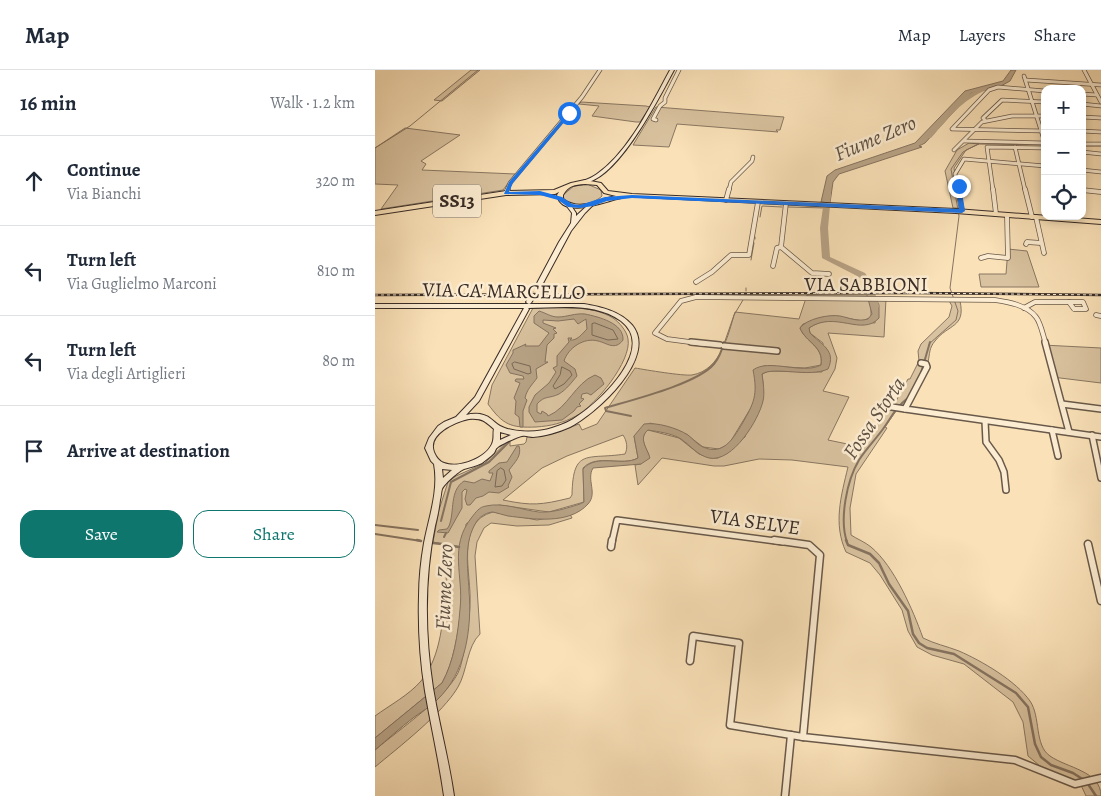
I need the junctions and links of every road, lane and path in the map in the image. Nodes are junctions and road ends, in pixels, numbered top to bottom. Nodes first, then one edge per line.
1 (600, 70) edge
2 (672, 70) edge
3 (679, 70) edge
4 (1084, 70) edge
5 (1092, 84) junction
6 (1101, 85) edge
7 (1029, 90) junction
8 (1041, 91) edge
9 (1086, 94) edge
10 (1097, 95) junction
11 (1033, 101) junction
12 (1101, 101) edge
13 (1041, 102) edge
14 (1086, 103) edge
15 (1037, 116) junction
16 (1041, 116) edge
17 (1086, 117) edge
18 (1101, 118) edge
19 (656, 120) dead end
20 (985, 120) junction
21 (974, 129) junction
22 (1043, 130) edge
23 (1041, 131) edge
24 (1086, 131) edge
25 (1101, 132) edge
26 (964, 141) junction
27 (1041, 143) edge
28 (1086, 144) edge
29 (1101, 144) edge
30 (1015, 146) junction
31 (1041, 148) edge
32 (954, 150) dead end
33 (1086, 152) edge
34 (1101, 154) edge
35 (753, 157) dead end
36 (987, 161) junction
37 (1019, 164) junction
38 (1041, 166) edge
39 (1086, 170) edge
40 (1101, 172) edge
41 (603, 174) junction
42 (585, 182) junction
43 (603, 186) junction
44 (563, 189) junction
45 (1086, 190) edge
46 (606, 192) junction
47 (1101, 192) edge
48 (506, 193) junction
49 (540, 193) junction
50 (632, 196) junction
51 (560, 199) junction
52 (602, 200) junction
53 (726, 200) junction
54 (758, 202) junction
55 (786, 203) junction
56 (568, 205) junction
57 (591, 205) junction
58 (959, 211) junction
59 (375, 213) edge
60 (996, 214) junction
61 (1007, 215) junction
62 (1034, 217) junction
63 (1041, 217) edge
64 (1084, 220) edge
65 (1101, 222) edge
66 (573, 223) junction
67 (1041, 243) junction
68 (1026, 244) dead end
69 (781, 246) junction
70 (1043, 253) dead end
71 (981, 258) dead end
72 (773, 266) dead end
73 (829, 274) dead end
74 (696, 282) dead end
75 (538, 286) tunnel mouth
76 (1069, 302) dead end
77 (529, 303) tunnel mouth
78 (375, 306) edge
79 (1024, 308) junction
80 (777, 351) dead end
81 (924, 364) dead end
82 (477, 399) junction
83 (1062, 404) junction
84 (894, 408) dead end
85 (905, 409) junction
86 (1101, 410) edge
87 (483, 417) junction
88 (457, 419) junction
89 (985, 421) junction
90 (497, 428) junction
91 (1052, 430) junction
92 (1069, 432) junction
93 (521, 433) junction
94 (1092, 435) junction
95 (1101, 437) edge
96 (496, 445) junction
97 (1058, 456) dead end
98 (439, 464) junction
99 (462, 467) junction
100 (1101, 478) edge
101 (439, 488) junction
102 (1006, 490) dead end
103 (1088, 544) dead end
104 (611, 547) dead end
105 (1101, 601) edge
106 (690, 661) dead end
107 (791, 734) junction
108 (803, 737) junction
109 (1101, 778) edge
110 (449, 796) edge
111 (785, 796) edge

1 - 48 street
2 - 41 main road
3 - 19 street
4 - 5 street
5 - 6 street
5 - 7 street
5 - 10 street
7 - 8 street
7 - 11 street
7 - 21 street
9 - 10 street
10 - 12 street
11 - 13 street
11 - 15 street
11 - 20 street
12 - 14 street
15 - 16 street
15 - 20 street
15 - 22 street
17 - 18 street
20 - 21 street
21 - 23 street
21 - 26 street
24 - 25 street
26 - 27 street
26 - 32 street
28 - 29 street
30 - 31 street
30 - 36 street
30 - 37 street
33 - 34 street
35 - 53 street
36 - 37 street
36 - 58 street
36 - 60 street
37 - 38 street
37 - 62 street
39 - 40 street
41 - 42 main road
41 - 43 main road
42 - 43 main road
42 - 44 main road, SS13
43 - 46 main road
44 - 49 main road, SS13
44 - 51 main road
45 - 47 street
46 - 50 main road
46 - 52 main road
48 - 49 main road, SS13
48 - 59 main road, SS13
49 - 51 main road, SS13
50 - 52 main road
50 - 53 main road
51 - 56 main road, SS13
52 - 57 main road
53 - 54 main road
54 - 55 main road
54 - 74 street
55 - 58 main road
55 - 69 street
56 - 57 main road
56 - 66 main road
57 - 66 main road, VIA CA' MARCELLO
58 - 60 main road
60 - 61 main road
61 - 62 main road
61 - 71 street
62 - 63 main road
62 - 67 street
64 - 65 main road
66 - 75 main road, VIA CA' MARCELLO
67 - 68 street
67 - 70 street
69 - 72 street
69 - 73 street
76 - 79 street
77 - 82 main road, VIA CA' MARCELLO
78 - 93 main road, VIA CA' MARCELLO
79 - 80 street, VIA SABBIONI
79 - 83 street
81 - 85 street
82 - 87 main road
82 - 88 main road, VIA CA' MARCELLO
83 - 86 street
83 - 92 street
84 - 85 street
85 - 89 street
87 - 88 main road, VIA CA' MARCELLO
87 - 90 main road, VIA CA' MARCELLO
88 - 98 main road, VIA CA' MARCELLO
89 - 91 street
89 - 102 street
90 - 93 main road, VIA CA' MARCELLO
90 - 96 main road
91 - 92 street
91 - 97 street
92 - 94 street
93 - 96 main road, VIA CA' MARCELLO
94 - 95 street
94 - 100 street
96 - 99 main road, VIA CA' MARCELLO
98 - 99 main road
98 - 101 main road
99 - 101 main road, VIA CA' MARCELLO
101 - 110 main road
103 - 105 street
104 - 108 street, VIA SELVE
106 - 107 street
107 - 108 street
107 - 111 street
108 - 109 street

